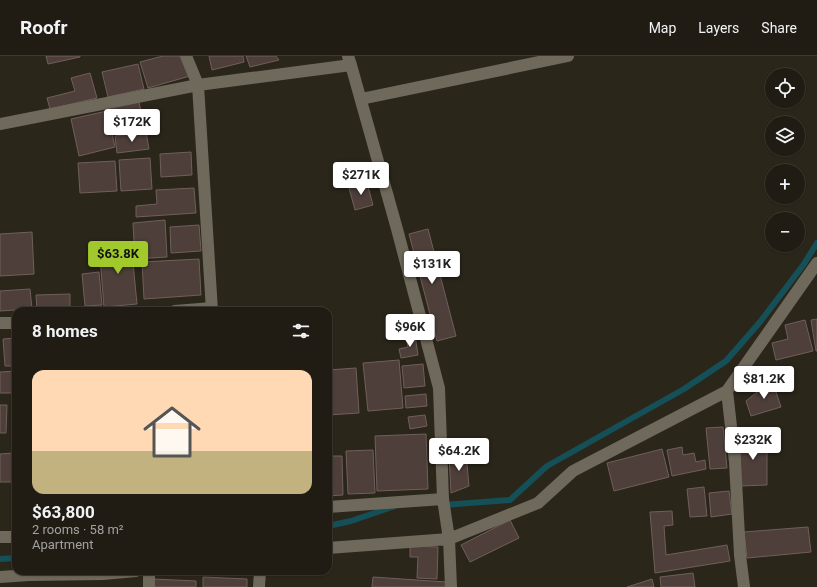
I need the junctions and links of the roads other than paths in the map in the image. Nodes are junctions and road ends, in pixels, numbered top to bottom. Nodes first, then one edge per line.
1 (186, 56) edge
2 (568, 56) edge
3 (349, 60) edge
4 (198, 85) junction
5 (361, 99) junction
6 (0, 124) edge
7 (817, 263) edge
8 (212, 307) edge
9 (0, 323) edge
10 (12, 323) edge
11 (727, 391) junction
12 (443, 499) junction
13 (332, 507) edge
14 (0, 537) edge
15 (12, 537) edge
16 (449, 539) junction
17 (332, 548) edge
18 (92, 575) edge
19 (149, 575) edge
20 (260, 575) edge
21 (0, 577) edge
22 (28, 581) edge
23 (149, 587) edge
24 (259, 587) edge
25 (451, 587) edge
26 (744, 587) edge

1 - 4 street
2 - 5 street
3 - 4 street
3 - 5 street
4 - 6 street
4 - 8 street
5 - 12 street
7 - 11 street
9 - 10 street
11 - 16 street
11 - 26 street
12 - 13 street
12 - 16 street
14 - 15 street
16 - 17 street
16 - 25 street
18 - 22 street
19 - 23 street
20 - 24 street
21 - 22 street

